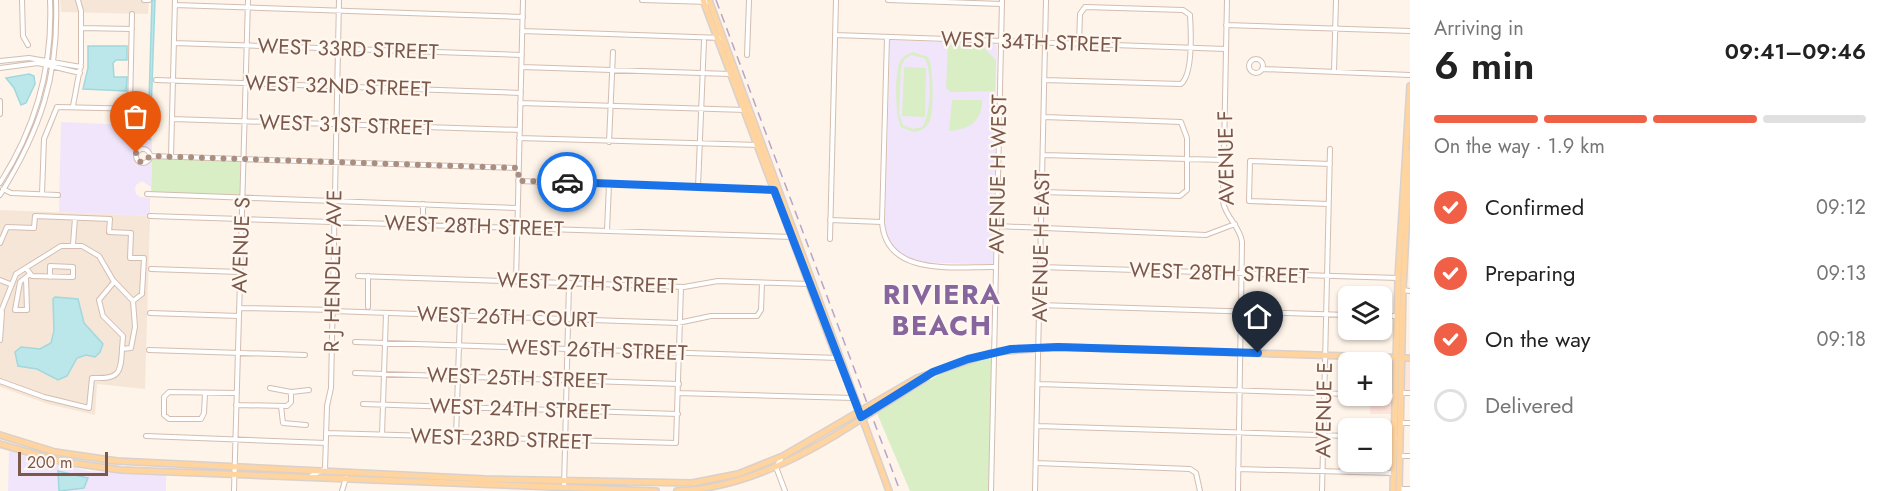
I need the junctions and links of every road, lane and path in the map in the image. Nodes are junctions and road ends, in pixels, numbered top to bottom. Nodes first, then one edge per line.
1 (22, 0) edge
2 (50, 0) edge
3 (56, 0) edge
4 (78, 0) edge
5 (144, 0) edge
6 (149, 0) edge
7 (248, 0) edge
8 (339, 0) edge
9 (523, 0) edge
10 (642, 0) edge
11 (749, 0) edge
12 (837, 0) edge
13 (888, 0) edge
14 (1046, 0) edge
15 (1227, 0) edge
16 (1336, 0) edge
17 (706, 1) edge
18 (1002, 2) edge
19 (175, 3) edge
20 (247, 8) junction
21 (339, 11) junction
22 (132, 14) dead end
23 (523, 17) junction
24 (1226, 25) junction
25 (81, 28) junction
26 (1335, 28) junction
27 (132, 29) junction
28 (522, 31) junction
29 (1410, 31) edge
30 (835, 35) junction
31 (887, 37) junction
32 (720, 38) junction
33 (704, 41) dead end
34 (1001, 41) junction
35 (174, 43) junction
36 (1045, 43) junction
37 (1079, 44) junction
38 (28, 45) dead end
39 (246, 46) junction
40 (1190, 48) junction
41 (338, 49) junction
42 (1226, 49) junction
43 (613, 52) dead end
44 (522, 55) junction
45 (747, 55) dead end
46 (18, 60) dead end
47 (3, 61) edge
48 (47, 62) junction
49 (54, 64) junction
50 (19, 66) junction
51 (521, 67) junction
52 (0, 68) edge
53 (6, 68) junction
54 (1262, 69) dead end
55 (80, 70) junction
56 (613, 70) junction
57 (1334, 72) junction
58 (702, 73) junction
59 (734, 74) junction
60 (1410, 75) edge
61 (156, 80) dead end
62 (1044, 80) junction
63 (173, 81) junction
64 (245, 83) junction
65 (1410, 86) edge
66 (337, 87) junction
67 (521, 93) junction
68 (0, 101) edge
69 (520, 103) junction
70 (73, 106) junction
71 (610, 106) junction
72 (130, 108) junction
73 (700, 108) junction
74 (144, 109) dead end
75 (747, 110) junction
76 (0, 114) edge
77 (1044, 117) junction
78 (172, 119) junction
79 (244, 121) junction
80 (336, 124) junction
81 (520, 130) junction
82 (519, 138) junction
83 (609, 142) junction
84 (700, 143) junction
85 (760, 145) junction
86 (1330, 149) dead end
87 (1410, 153) edge
88 (1043, 155) junction
89 (150, 156) dead end
90 (171, 157) junction
91 (243, 159) junction
92 (1187, 159) junction
93 (1224, 160) junction
94 (335, 162) junction
95 (1330, 164) junction
96 (519, 168) junction
97 (518, 181) junction
98 (0, 183) edge
99 (609, 184) junction
100 (698, 187) junction
101 (3, 189) junction
102 (777, 190) junction
103 (1042, 192) junction
104 (42, 194) junction
105 (147, 194) dead end
106 (0, 195) edge
107 (58, 195) dead end
108 (242, 198) junction
109 (333, 201) junction
110 (423, 204) junction
111 (1328, 204) junction
112 (518, 207) junction
113 (150, 216) dead end
114 (75, 218) junction
115 (242, 219) junction
116 (830, 220) junction
117 (335, 221) junction
118 (882, 222) junction
119 (1235, 224) junction
120 (423, 225) junction
121 (997, 226) junction
122 (517, 228) junction
123 (1041, 228) junction
124 (608, 231) junction
125 (794, 237) junction
126 (830, 239) dead end
127 (0, 243) edge
128 (73, 244) junction
129 (1399, 261) junction
130 (996, 267) junction
131 (1040, 267) junction
132 (26, 268) junction
133 (151, 269) dead end
134 (240, 272) junction
135 (30, 274) junction
136 (1242, 274) junction
137 (50, 276) junction
138 (358, 276) dead end
139 (368, 276) junction
140 (1326, 277) junction
141 (26, 278) junction
142 (1398, 278) junction
143 (0, 280) edge
144 (516, 281) junction
145 (114, 282) junction
146 (569, 283) junction
147 (762, 283) junction
148 (10, 284) junction
149 (812, 284) junction
150 (681, 287) junction
151 (1403, 290) junction
152 (1410, 291) edge
153 (133, 301) junction
154 (1039, 305) junction
155 (368, 307) dead end
156 (239, 308) junction
157 (333, 311) junction
158 (1, 312) edge
159 (386, 312) junction
160 (1241, 312) junction
161 (150, 313) dead end
162 (460, 315) junction
163 (1326, 315) junction
164 (1338, 315) edge
165 (239, 316) junction
166 (1392, 317) edge
167 (1400, 317) junction
168 (568, 319) junction
169 (1410, 319) edge
170 (680, 322) junction
171 (0, 340) edge
172 (355, 342) dead end
173 (385, 343) junction
174 (459, 346) junction
175 (1038, 346) junction
176 (122, 349) junction
177 (567, 349) junction
178 (149, 350) dead end
179 (994, 352) junction
180 (1240, 352) junction
181 (238, 353) junction
182 (679, 353) junction
183 (305, 355) dead end
184 (1325, 355) junction
185 (839, 356) junction
186 (1399, 357) junction
187 (1410, 358) edge
188 (355, 373) dead end
189 (384, 374) junction
190 (458, 376) junction
191 (567, 380) junction
192 (0, 381) edge
193 (679, 384) junction
194 (1038, 384) junction
195 (270, 388) dead end
196 (309, 390) dead end
197 (1239, 390) junction
198 (291, 392) junction
199 (205, 393) junction
200 (237, 393) junction
201 (678, 393) junction
202 (1410, 393) edge
203 (1324, 394) junction
204 (1338, 394) edge
205 (1392, 394) edge
206 (1398, 394) junction
207 (854, 398) junction
208 (363, 404) dead end
209 (236, 405) junction
210 (383, 405) junction
211 (281, 406) junction
212 (457, 407) junction
213 (566, 411) junction
214 (678, 414) junction
215 (860, 415) junction
216 (1400, 423) junction
217 (1410, 423) edge
218 (306, 424) dead end
219 (1037, 426) junction
220 (1239, 432) junction
221 (327, 434) junction
222 (0, 435) edge
223 (382, 435) junction
224 (1323, 435) junction
225 (146, 436) dead end
226 (1338, 436) edge
227 (456, 437) junction
228 (1392, 438) edge
229 (1395, 438) junction
230 (236, 439) junction
231 (565, 441) junction
232 (326, 442) junction
233 (0, 444) edge
234 (56, 452) junction
235 (783, 456) junction
236 (1400, 456) junction
237 (1410, 456) edge
238 (47, 458) junction
239 (59, 461) junction
240 (108, 461) junction
241 (1036, 463) junction
242 (776, 467) junction
243 (326, 469) junction
244 (1238, 469) junction
245 (235, 470) junction
246 (1323, 472) junction
247 (1394, 473) junction
248 (310, 476) junction
249 (339, 477) junction
250 (346, 478) junction
251 (468, 478) junction
252 (506, 479) junction
253 (430, 483) junction
254 (564, 485) junction
255 (472, 488) edge
256 (694, 488) edge
257 (1410, 489) edge
258 (1397, 490) edge
259 (234, 491) edge
260 (340, 491) edge
261 (657, 491) edge
262 (677, 491) edge
263 (785, 491) edge
264 (889, 491) edge
265 (991, 491) edge
266 (1035, 491) edge
267 (1200, 491) edge
268 (1238, 491) edge
269 (1322, 491) edge

1 - 38 street
2 - 48 street
3 - 49 street
4 - 25 street
5 - 6 street
7 - 20 street, AVENUE S
8 - 21 street, R J HENDLEY AVE
9 - 23 street
10 - 17 street
11 - 45 street
12 - 30 street
13 - 18 street
14 - 36 street, AVENUE H EAST
15 - 24 street, AVENUE F
16 - 26 street
17 - 32 main road
18 - 34 street, AVENUE H WEST
19 - 20 street
19 - 35 street
20 - 21 street
20 - 39 street, AVENUE S
21 - 23 street
21 - 41 street, R J HENDLEY AVE
22 - 27 street
23 - 28 street
24 - 26 street
24 - 42 street, AVENUE F
25 - 27 street
25 - 55 street
26 - 29 street
26 - 57 street
27 - 72 street
28 - 32 street
28 - 44 street
30 - 31 street, WEST 34TH STREET
30 - 116 street
31 - 34 street, WEST 34TH STREET
31 - 118 street
32 - 59 main road
33 - 58 street
34 - 36 street, WEST 34TH STREET
34 - 121 street, AVENUE H WEST
35 - 39 street, WEST 33RD STREET
35 - 63 street
36 - 37 street, WEST 34TH STREET
36 - 62 street, AVENUE H EAST
37 - 40 street, WEST 34TH STREET
37 - 40 street
39 - 41 street, WEST 33RD STREET
39 - 64 street, AVENUE S
40 - 42 street, WEST 34TH STREET
40 - 62 street
41 - 44 street, WEST 33RD STREET
41 - 66 street, R J HENDLEY AVE
42 - 93 street, AVENUE F
43 - 56 street
44 - 51 street
46 - 50 street
47 - 48 street
47 - 53 street
48 - 49 street
48 - 50 street
48 - 98 street
49 - 55 street
49 - 101 street
50 - 53 street
51 - 56 street
51 - 67 street
52 - 53 street
54 - 57 street
55 - 70 street
56 - 58 street
56 - 71 street
57 - 60 street
58 - 59 street
58 - 73 street
59 - 75 main road
61 - 63 street, WEST 32ND STREET
62 - 77 street, AVENUE H EAST
63 - 64 street, WEST 32ND STREET
63 - 78 street
64 - 66 street, WEST 32ND STREET
64 - 79 street, AVENUE S
65 - 129 main road
66 - 67 street, WEST 32ND STREET
66 - 80 street, R J HENDLEY AVE
67 - 69 street
68 - 76 street
69 - 71 street
69 - 81 street
70 - 72 street
70 - 104 street
71 - 73 street
71 - 83 street
72 - 74 street
73 - 75 street
73 - 84 street
75 - 85 main road
77 - 88 street, AVENUE H EAST
77 - 92 street
78 - 79 street, WEST 31ST STREET
78 - 90 street
79 - 80 street, WEST 31ST STREET
79 - 91 street, AVENUE S
80 - 81 street, WEST 31ST STREET
80 - 94 street, R J HENDLEY AVE
81 - 82 street
82 - 83 street
82 - 96 street
83 - 84 street
84 - 85 street
84 - 100 street
85 - 102 main road
86 - 95 street, AVENUE E
87 - 151 main road
88 - 92 street
88 - 103 street, AVENUE H EAST
89 - 90 street
90 - 91 street
91 - 94 street
91 - 108 street, AVENUE S
92 - 93 street
92 - 103 street
93 - 119 street, AVENUE F
94 - 96 street
94 - 109 street, R J HENDLEY AVE
95 - 111 street, AVENUE E
95 - 111 street
96 - 97 street
97 - 99 street
97 - 112 street
99 - 100 street
99 - 124 street
100 - 102 street
101 - 104 street
101 - 106 street
102 - 125 main road
103 - 123 street, AVENUE H EAST
104 - 107 street
105 - 108 street
108 - 109 street
108 - 115 street, AVENUE S
109 - 110 street
109 - 117 street, R J HENDLEY AVE
110 - 112 street
110 - 120 street
111 - 140 street, AVENUE E
112 - 122 street
113 - 115 street, WEST 28TH STREET
114 - 127 street
114 - 128 street
114 - 153 street
115 - 117 street, WEST 28TH STREET
115 - 134 street, AVENUE S
116 - 118 street
116 - 126 street
117 - 120 street, WEST 28TH STREET
117 - 157 street, R J HENDLEY AVE
118 - 130 street
119 - 123 street
119 - 136 street, AVENUE F
120 - 122 street, WEST 28TH STREET
121 - 123 street
121 - 130 street, AVENUE H WEST
122 - 124 street, WEST 28TH STREET
122 - 144 street
123 - 131 street, AVENUE H EAST
124 - 125 street, WEST 28TH STREET
125 - 149 main road
128 - 132 street
128 - 145 street
129 - 142 main road
129 - 151 main road
130 - 179 street, AVENUE H WEST
131 - 136 street, WEST 28TH STREET
131 - 154 street, AVENUE H EAST
132 - 135 street
132 - 148 street
133 - 134 street
134 - 156 street, AVENUE S
135 - 137 street
135 - 141 street
136 - 140 street, WEST 28TH STREET
136 - 160 street, AVENUE F
137 - 137 street
138 - 139 street, WEST 27TH STREET
139 - 144 street, WEST 27TH STREET
139 - 155 street
140 - 142 street, WEST 28TH STREET
140 - 163 street, AVENUE E
141 - 141 street
142 - 167 main road
143 - 148 street
144 - 146 street, WEST 27TH STREET
145 - 153 street
145 - 176 street
146 - 150 street, WEST 27TH STREET
146 - 168 street
147 - 149 street, WEST 27TH STREET
147 - 150 street, WEST 27TH STREET
147 - 170 street, WEST 26TH COURT
148 - 158 street
149 - 185 main road
150 - 170 street
151 - 152 street
151 - 167 main road
153 - 176 street
154 - 160 street
154 - 175 street, AVENUE H EAST
156 - 157 street, WEST 26TH COURT
156 - 165 street, AVENUE S
157 - 159 street, WEST 26TH COURT
157 - 221 street, R J HENDLEY AVE
158 - 171 street
159 - 162 street, WEST 26TH COURT
159 - 173 street
160 - 163 street
160 - 180 street, AVENUE F
161 - 165 street
162 - 168 street, WEST 26TH COURT
162 - 174 street
163 - 164 street
163 - 184 street, AVENUE E
165 - 181 street, AVENUE S
166 - 167 street
167 - 169 street
167 - 186 main road
168 - 170 street, WEST 26TH COURT
168 - 177 street
170 - 182 street
172 - 173 street, WEST 26TH STREET
173 - 174 street, WEST 26TH STREET
173 - 189 street
174 - 177 street, WEST 26TH STREET
174 - 190 street
175 - 179 main road
175 - 180 main road
175 - 194 street, AVENUE H EAST
176 - 192 street
177 - 182 street, WEST 26TH STREET
177 - 191 street
178 - 181 street
179 - 215 main road
179 - 265 street, AVENUE H WEST
180 - 184 main road
180 - 197 street, AVENUE F
181 - 183 street
181 - 200 street, AVENUE S
182 - 185 street, WEST 26TH STREET
182 - 193 street
184 - 186 main road
184 - 203 street, AVENUE E
185 - 207 main road
186 - 187 main road
186 - 206 main road
188 - 189 street, WEST 25TH STREET
189 - 190 street, WEST 25TH STREET
189 - 210 street
190 - 191 street, WEST 25TH STREET
190 - 212 street
191 - 193 street, WEST 25TH STREET
191 - 213 street
193 - 201 street
194 - 197 street
194 - 219 street, AVENUE H EAST
195 - 198 street
196 - 198 street
197 - 203 street
197 - 220 street, AVENUE F
198 - 211 street
199 - 199 street
199 - 200 street
200 - 209 street, AVENUE S
201 - 207 street
201 - 214 street
202 - 206 street
203 - 204 street
203 - 224 street, AVENUE E
205 - 206 street
206 - 216 main road
206 - 229 main road
207 - 215 main road
208 - 210 street, WEST 24TH STREET
209 - 211 street
209 - 230 street, AVENUE S
210 - 212 street, WEST 24TH STREET
210 - 223 street
211 - 218 street
212 - 213 street, WEST 24TH STREET
212 - 227 street
213 - 214 street, WEST 24TH STREET
213 - 231 street
214 - 231 street, WEST 23RD STREET
215 - 235 main road
215 - 242 main road
215 - 264 main road
216 - 217 street
216 - 236 main road
219 - 220 street
219 - 241 street, AVENUE H EAST
220 - 224 street
220 - 244 street, AVENUE F
221 - 223 street, WEST 23RD STREET
221 - 232 street, R J HENDLEY AVE
222 - 234 main road
223 - 227 street, WEST 23RD STREET
224 - 226 street
224 - 246 street, AVENUE E
225 - 230 street
227 - 231 street, WEST 23RD STREET
228 - 229 street
229 - 247 main road
230 - 232 street
230 - 245 street, AVENUE S
231 - 254 street
232 - 243 street, R J HENDLEY AVE
233 - 238 main road
234 - 238 main road
234 - 240 main road
235 - 242 street
235 - 256 main road
236 - 237 street
236 - 258 main road
238 - 239 main road
239 - 240 main road
239 - 245 main road
240 - 245 main road
241 - 266 street, AVENUE H EAST
241 - 267 street
242 - 256 main road
242 - 263 street
243 - 245 main road
243 - 248 street
243 - 251 main road
244 - 246 street
244 - 268 street, AVENUE F
245 - 248 main road
245 - 259 street, AVENUE S
246 - 247 street
246 - 269 street, AVENUE E
247 - 258 main road
248 - 249 main road
249 - 250 main road
249 - 260 street
250 - 253 main road
250 - 260 street
251 - 252 main road
251 - 253 main road
252 - 254 main road
252 - 255 main road
253 - 255 main road
254 - 255 main road
254 - 256 main road
254 - 261 main road
256 - 262 main road
257 - 258 street

